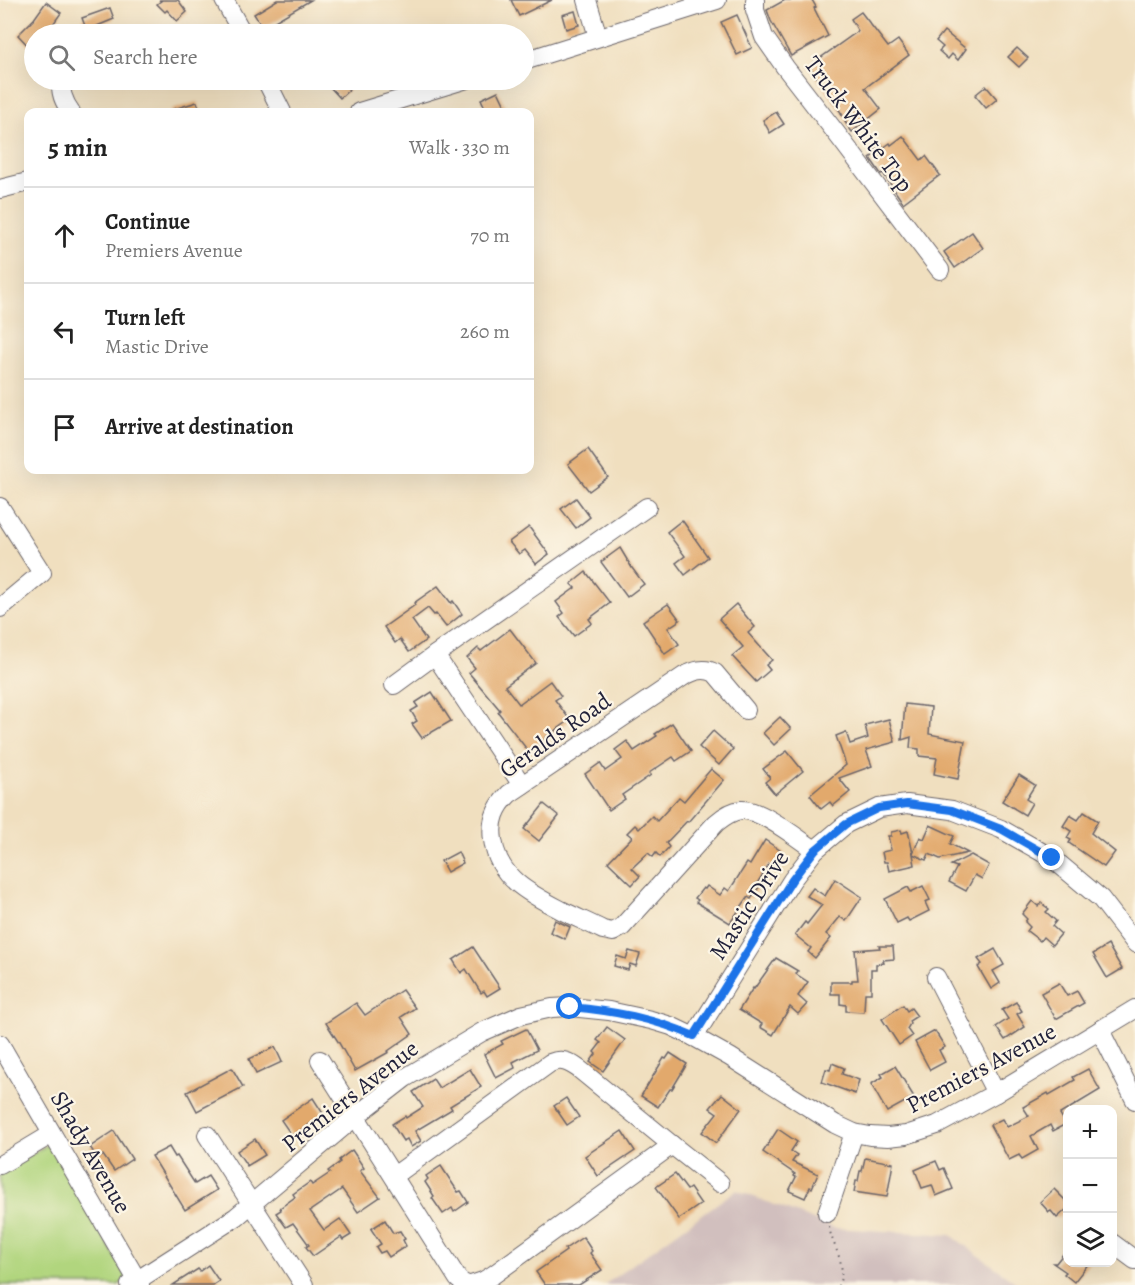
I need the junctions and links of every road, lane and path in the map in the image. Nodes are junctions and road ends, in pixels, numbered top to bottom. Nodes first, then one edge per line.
1 (224, 0) edge
2 (587, 0) edge
3 (717, 0) edge
4 (755, 0) edge
5 (237, 24) edge
6 (598, 37) junction
7 (534, 58) edge
8 (61, 90) edge
9 (271, 90) edge
10 (432, 90) edge
11 (68, 108) edge
12 (280, 108) edge
13 (373, 108) edge
14 (24, 183) edge
15 (0, 189) edge
16 (940, 270) dead end
17 (0, 507) edge
18 (647, 507) dead end
19 (0, 608) edge
20 (435, 655) junction
21 (394, 685) dead end
22 (746, 710) dead end
23 (522, 785) junction
24 (815, 850) junction
25 (1135, 943) edge
26 (936, 977) dead end
27 (1135, 1009) edge
28 (1100, 1030) junction
29 (694, 1036) junction
30 (0, 1044) edge
31 (320, 1060) dead end
32 (996, 1093) junction
33 (1135, 1100) edge
34 (356, 1116) junction
35 (854, 1133) junction
36 (52, 1134) junction
37 (207, 1135) dead end
38 (672, 1145) junction
39 (0, 1165) edge
40 (394, 1176) junction
41 (720, 1183) dead end
42 (253, 1205) junction
43 (827, 1212) joint
44 (1117, 1246) edge
45 (1135, 1260) edge
46 (136, 1284) edge
47 (304, 1285) edge
48 (470, 1285) edge
49 (838, 1285) edge

1 - 5 street
2 - 6 street
3 - 6 street
4 - 16 street, Truck White Top
6 - 7 street
8 - 11 street
9 - 12 street
10 - 13 street
14 - 15 street
17 - 19 street
18 - 20 street
20 - 21 street
20 - 23 street
22 - 23 street, Geralds Road
23 - 24 street, Geralds Road
24 - 25 street, Mastic Drive
24 - 29 street, Mastic Drive
26 - 32 street
27 - 28 street, Premiers Avenue
28 - 32 street, Premiers Avenue
28 - 33 street
29 - 34 street, Premiers Avenue
29 - 35 street, Premiers Avenue
30 - 36 street, Shady Avenue
31 - 34 street
32 - 35 street, Premiers Avenue
34 - 40 street
34 - 42 street, Premiers Avenue
35 - 43 street
36 - 39 street
36 - 46 street, Shady Avenue
37 - 42 street
38 - 40 street
38 - 41 street
38 - 48 street
40 - 48 street
42 - 46 street, Premiers Avenue
42 - 47 street
43 - 49 path
44 - 45 street

